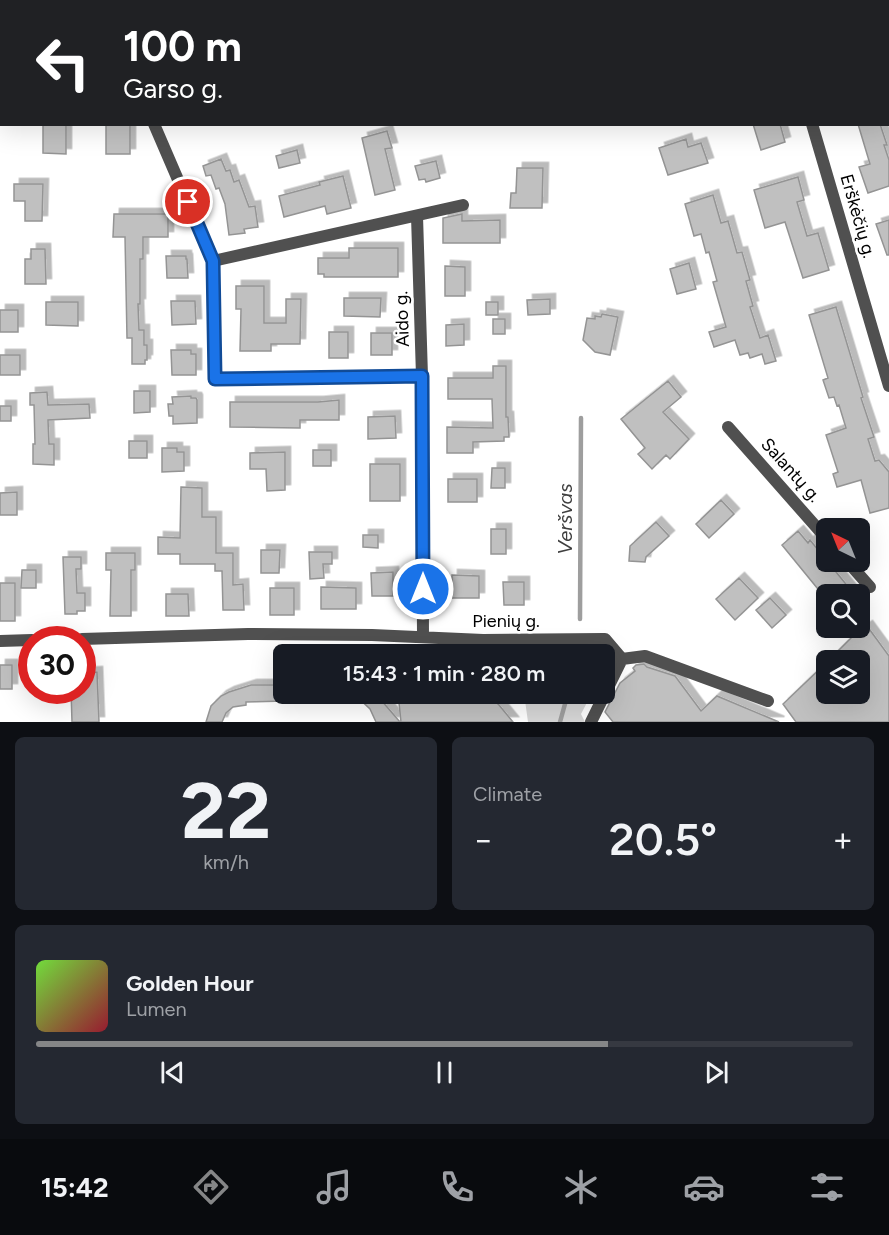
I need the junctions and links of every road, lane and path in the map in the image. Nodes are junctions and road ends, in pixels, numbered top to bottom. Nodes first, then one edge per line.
1 (155, 126) edge
2 (813, 126) edge
3 (463, 204) dead end
4 (417, 216) junction
5 (213, 261) junction
6 (422, 376) junction
7 (889, 386) edge
8 (728, 427) dead end
9 (816, 527) edge
10 (857, 572) edge
11 (867, 584) edge
12 (423, 637) junction
13 (96, 639) edge
14 (0, 640) edge
15 (18, 640) edge
16 (622, 659) junction
17 (768, 701) dead end
18 (591, 722) edge

1 - 5 street
2 - 7 street, Erškėčių g.
3 - 4 street
4 - 5 street
4 - 6 street, Aido g.
5 - 6 street
6 - 12 street, Aido g.
8 - 9 street, Salantų g.
10 - 11 street
12 - 13 street, Pienių g.
12 - 16 street, Pienių g.
14 - 15 street
16 - 17 street
16 - 18 street

